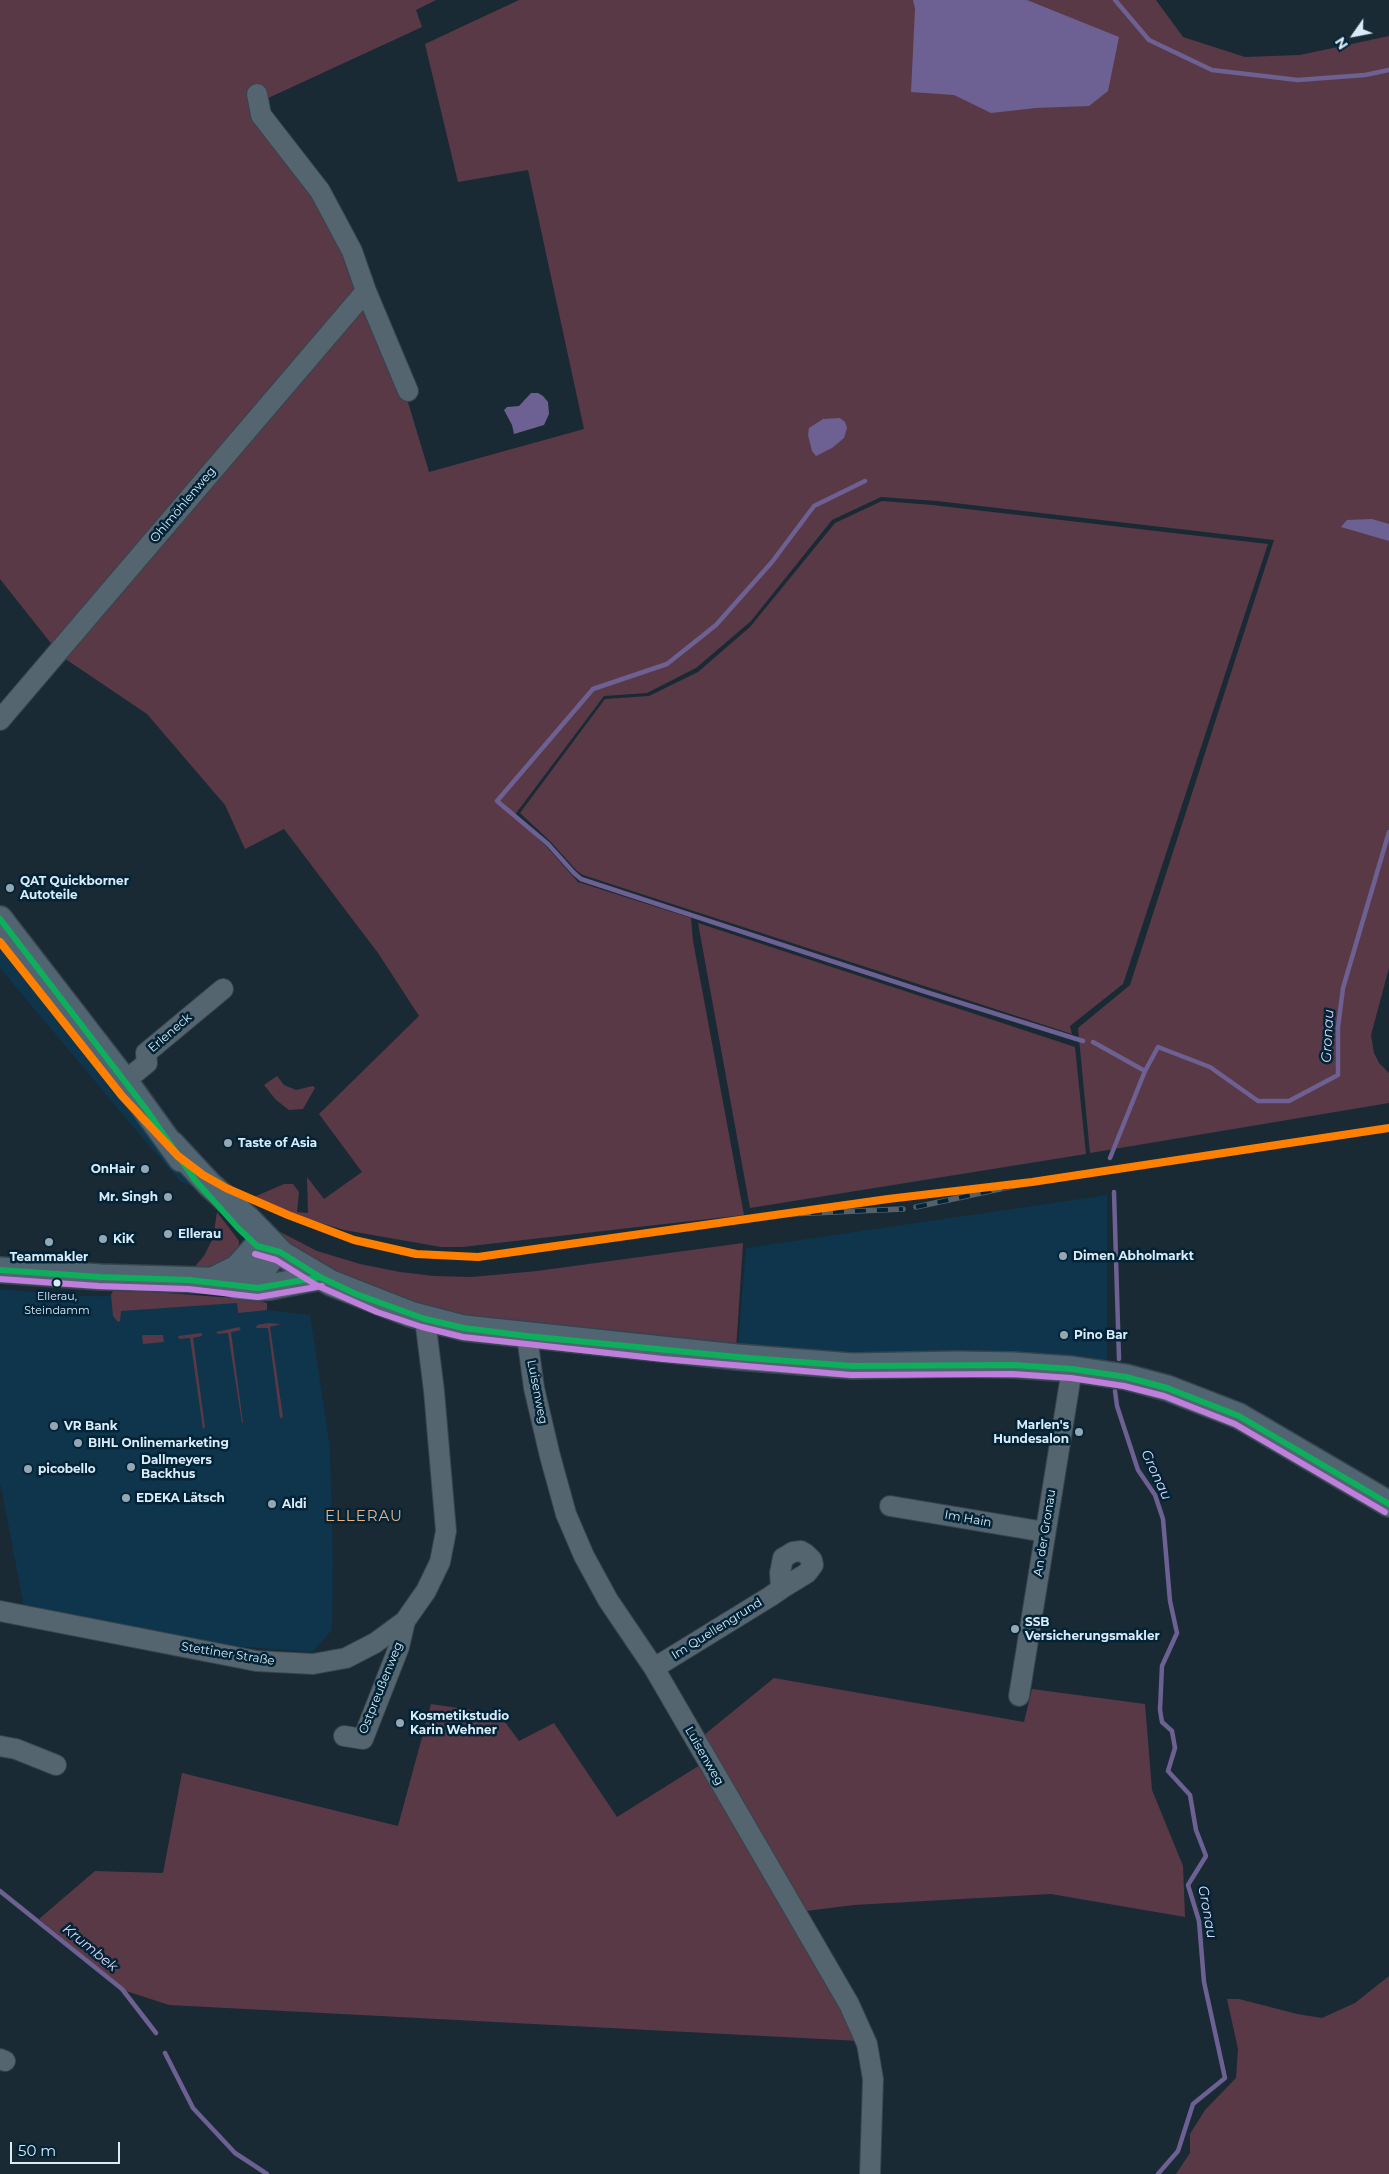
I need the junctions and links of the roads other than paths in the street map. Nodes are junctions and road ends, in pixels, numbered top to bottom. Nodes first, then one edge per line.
1 (257, 94) dead end
2 (366, 291) junction
3 (408, 391) dead end
4 (0, 720) edge
5 (0, 919) edge
6 (223, 989) dead end
7 (126, 1081) junction
8 (270, 1247) junction
9 (0, 1270) edge
10 (320, 1277) junction
11 (208, 1281) junction
12 (425, 1319) junction
13 (527, 1336) junction
14 (1072, 1369) junction
15 (1389, 1504) edge
16 (890, 1506) dead end
17 (1045, 1532) junction
18 (781, 1589) dead end
19 (0, 1611) edge
20 (406, 1621) junction
21 (654, 1668) junction
22 (1019, 1696) dead end
23 (344, 1736) dead end
24 (0, 1746) edge
25 (56, 1765) dead end
26 (870, 2174) edge

1 - 2 street
2 - 3 street
2 - 4 street, Ohlmöhlenweg
5 - 7 main road
6 - 7 street, Erleneck
7 - 8 main road
8 - 10 main road
8 - 11 main road
9 - 11 main road
10 - 11 main road
10 - 12 main road
12 - 13 main road
12 - 20 street, Stettiner Straße
13 - 14 main road
13 - 21 street, Luisenweg
14 - 15 main road
14 - 17 street, An der Gronau
16 - 17 street, Im Hain
17 - 22 street, An der Gronau
18 - 21 street, Im Quellengrund
19 - 20 street, Stettiner Straße
20 - 23 street, Ostpreußenweg
21 - 26 street, Luisenweg
24 - 25 street

